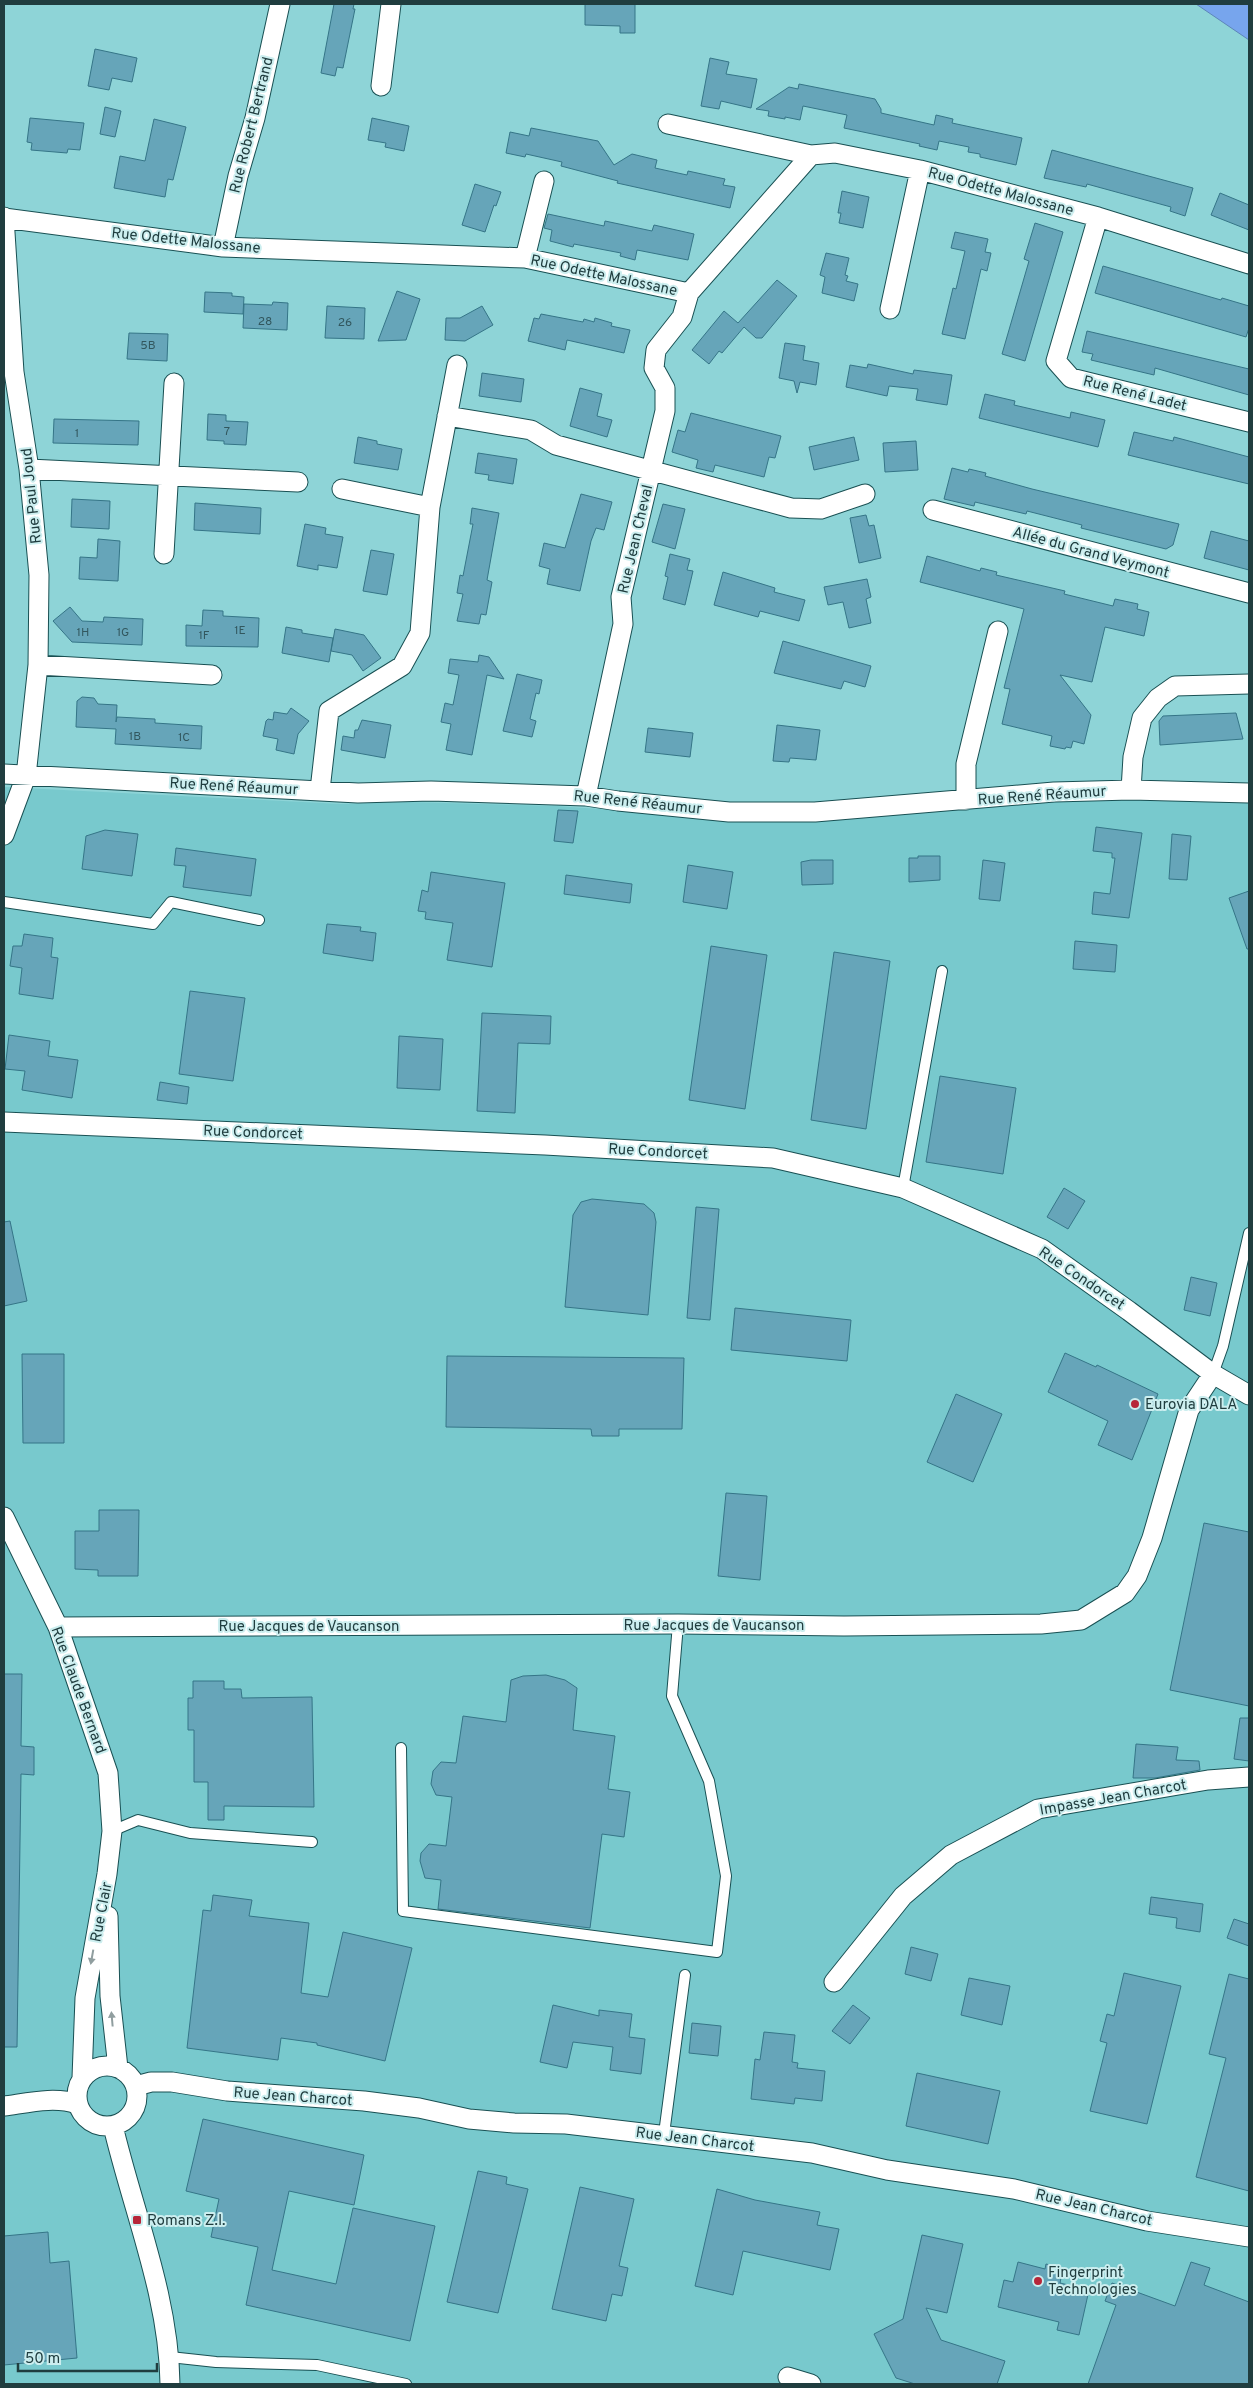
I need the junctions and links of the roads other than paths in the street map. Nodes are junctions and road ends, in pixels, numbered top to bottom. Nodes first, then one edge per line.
1 (280, 4) edge
2 (391, 4) edge
3 (381, 86) dead end
4 (668, 124) dead end
5 (811, 155) junction
6 (920, 170) junction
7 (544, 182) dead end
8 (4, 217) edge
9 (1098, 217) junction
10 (223, 247) junction
11 (525, 258) junction
12 (1249, 264) edge
13 (689, 293) junction
14 (890, 309) dead end
15 (457, 365) dead end
16 (174, 383) dead end
17 (447, 416) junction
18 (1249, 422) edge
19 (29, 470) junction
20 (651, 470) junction
21 (168, 477) junction
22 (298, 482) dead end
23 (342, 489) dead end
24 (865, 494) dead end
25 (430, 507) junction
26 (933, 510) dead end
27 (164, 554) dead end
28 (1249, 594) edge
29 (998, 632) dead end
30 (38, 665) junction
31 (212, 675) dead end
32 (1249, 684) edge
33 (4, 774) edge
34 (26, 776) junction
35 (320, 790) junction
36 (1131, 790) junction
37 (1249, 793) edge
38 (586, 796) junction
39 (966, 800) junction
40 (4, 834) edge
41 (4, 902) edge
42 (259, 920) dead end
43 (942, 971) dead end
44 (4, 1122) edge
45 (903, 1188) junction
46 (1249, 1233) edge
47 (1213, 1374) junction
48 (1249, 1395) edge
49 (4, 1517) edge
50 (678, 1624) junction
51 (58, 1627) junction
52 (401, 1748) dead end
53 (1249, 1777) edge
54 (112, 1831) junction
55 (312, 1842) dead end
56 (107, 1874) junction
57 (685, 1975) dead end
58 (834, 1982) dead end
59 (118, 2068) junction
60 (82, 2078) junction
61 (136, 2086) junction
62 (77, 2104) junction
63 (4, 2106) edge
64 (112, 2126) junction
65 (664, 2134) junction
66 (1249, 2238) edge
67 (170, 2357) junction
68 (788, 2377) dead end
69 (170, 2384) edge
70 (406, 2384) edge
71 (811, 2384) edge

1 - 10 street, Rue Robert Bertrand
2 - 3 street
4 - 5 street
5 - 6 street, Rue Odette Malossane
5 - 13 street, Rue Odette Malossane
6 - 9 street, Rue Odette Malossane
6 - 14 street
7 - 11 street
8 - 10 street, Rue Odette Malossane
8 - 19 street, Rue Paul Joud
9 - 12 street, Rue Odette Malossane
9 - 18 street, Rue René Ladet
10 - 11 street, Rue Odette Malossane
11 - 13 street, Rue Odette Malossane
13 - 20 street, Rue Jean Cheval
15 - 17 street
16 - 21 street
17 - 20 street
17 - 25 street
19 - 21 street
19 - 30 street, Rue Paul Joud
20 - 24 street
20 - 38 street, Rue Jean Cheval
21 - 22 street
21 - 27 street
23 - 25 street
25 - 35 street
26 - 28 street, Allée du Grand Veymont
29 - 39 street
30 - 31 street
30 - 34 street, Rue Paul Joud
32 - 36 street
33 - 34 street, Rue René Réaumur
34 - 35 street, Rue René Réaumur
34 - 40 street
35 - 38 street, Rue René Réaumur
36 - 37 street, Rue René Réaumur
36 - 39 street, Rue René Réaumur
38 - 39 street, Rue René Réaumur
41 - 42 lane
43 - 45 lane
44 - 45 street, Rue Condorcet
45 - 47 street, Rue Condorcet
46 - 47 lane
47 - 48 street, Rue Condorcet
47 - 50 street, Rue Jacques de Vaucanson
49 - 51 street, Rue Claude Bernard
50 - 51 street, Rue Jacques de Vaucanson
50 - 52 lane
51 - 54 street, Rue Claude Bernard
53 - 58 street, Impasse Jean Charcot
54 - 55 lane
54 - 56 street, Rue Claude Bernard
59 -> 56 street, Rue Clair
56 -> 60 street, Rue Clair
57 - 65 lane
59 - 60 street
59 - 61 street
60 - 62 street
61 - 64 street
61 - 65 street, Rue Jean Charcot
62 - 63 street
62 - 64 street
64 - 67 street
65 - 66 street, Rue Jean Charcot
67 - 69 street
67 - 70 lane
68 - 71 street

